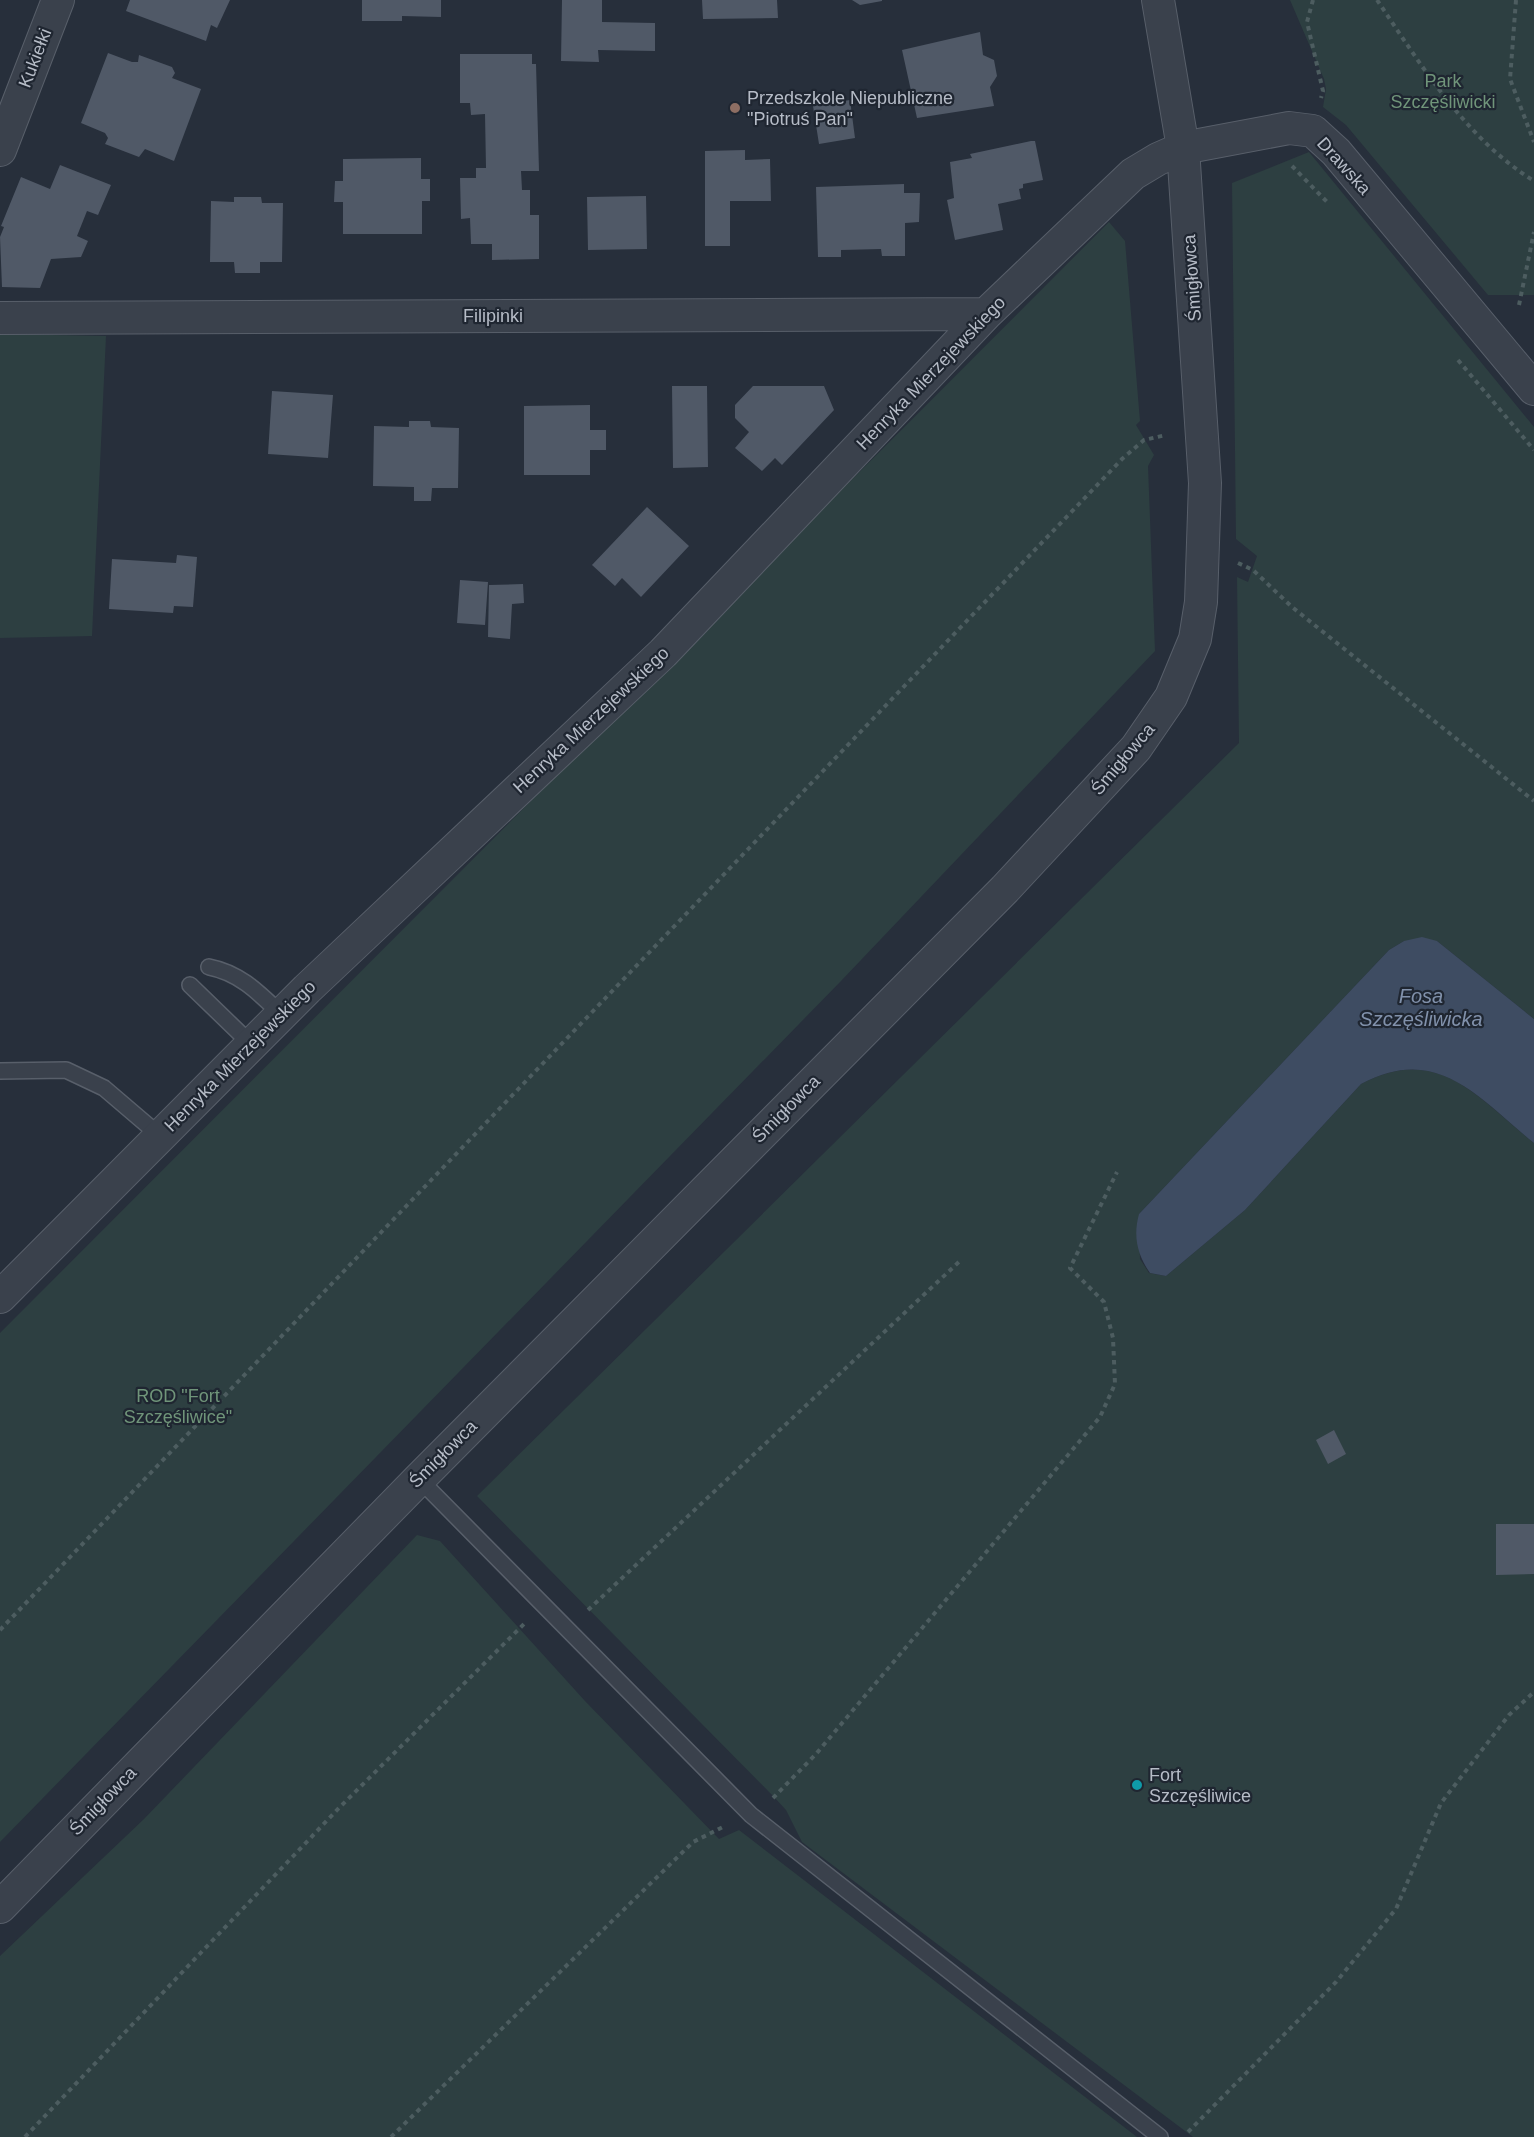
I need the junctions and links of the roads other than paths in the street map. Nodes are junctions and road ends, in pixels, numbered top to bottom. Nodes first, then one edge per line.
1 (58, 0) edge
2 (1158, 0) edge
3 (1184, 148) junction
4 (0, 150) edge
5 (986, 315) junction
6 (0, 318) edge
7 (1528, 371) edge
8 (209, 967) dead end
9 (190, 985) dead end
10 (287, 1009) junction
11 (251, 1044) junction
12 (0, 1071) edge
13 (159, 1135) junction
14 (0, 1297) edge
15 (419, 1479) junction
16 (0, 1907) edge
17 (1160, 2137) edge

1 - 4 street, Kukiełki
2 - 3 street
3 - 5 street, Henryka Mierzejewskiego
3 - 7 street, Drawska
3 - 15 street, Śmigłowca
5 - 6 street, Filipinki
5 - 10 street, Henryka Mierzejewskiego
8 - 10 lane
9 - 11 lane
10 - 11 street, Henryka Mierzejewskiego
11 - 13 street, Henryka Mierzejewskiego
12 - 13 lane
13 - 14 street, Henryka Mierzejewskiego
15 - 16 street, Śmigłowca
15 - 17 lane

